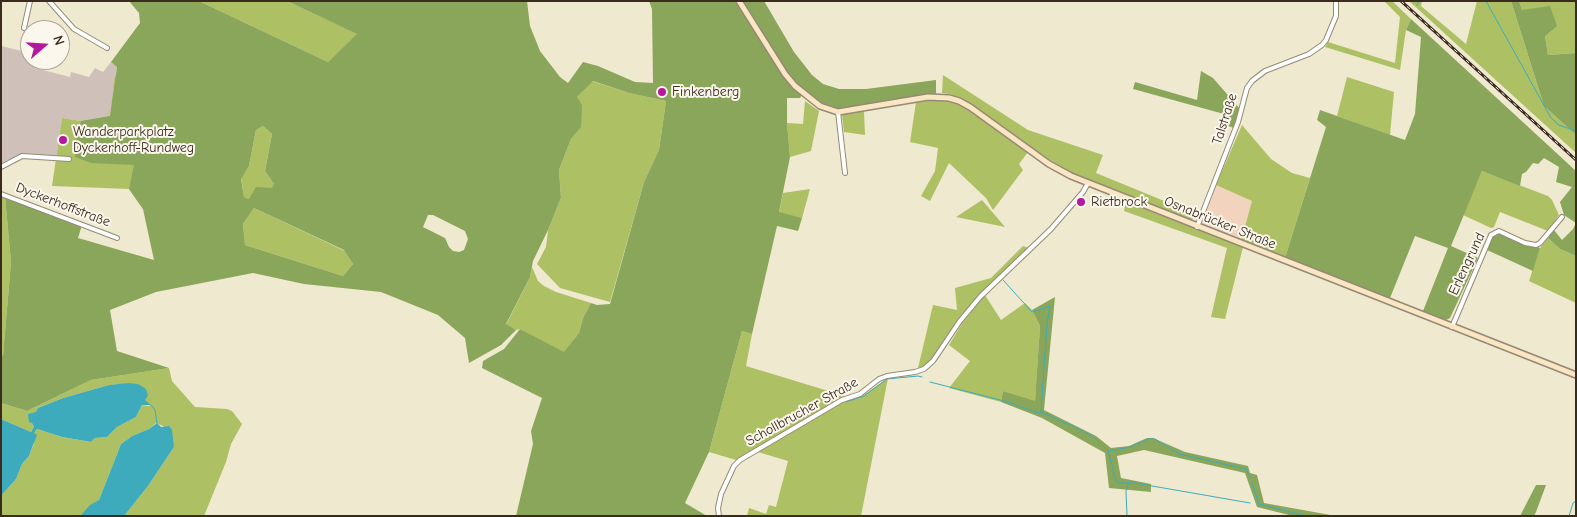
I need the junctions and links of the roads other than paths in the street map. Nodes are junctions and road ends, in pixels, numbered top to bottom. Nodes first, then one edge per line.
1 (30, 1) edge
2 (49, 1) edge
3 (738, 1) edge
4 (1336, 1) edge
5 (26, 20) edge
6 (107, 48) dead end
7 (838, 112) junction
8 (70, 159) dead end
9 (1, 167) edge
10 (845, 173) dead end
11 (1088, 183) junction
12 (1, 194) edge
13 (1562, 217) dead end
14 (1197, 227) junction
15 (117, 238) dead end
16 (1452, 327) junction
17 (1576, 375) edge
18 (719, 516) edge

1 - 5 street
2 - 6 street
3 - 7 main road
4 - 14 street, Talstraße
7 - 10 street
7 - 11 main road, Osnabrücker Straße
8 - 9 street, Dyckerhoffstraße
11 - 14 main road, Osnabrücker Straße
11 - 18 street, Schollbrucher Straße
12 - 15 street, Dyckerhoffstraße
13 - 16 street, Erlengrund
14 - 16 main road, Osnabrücker Straße
16 - 17 main road, Osnabrücker Straße

